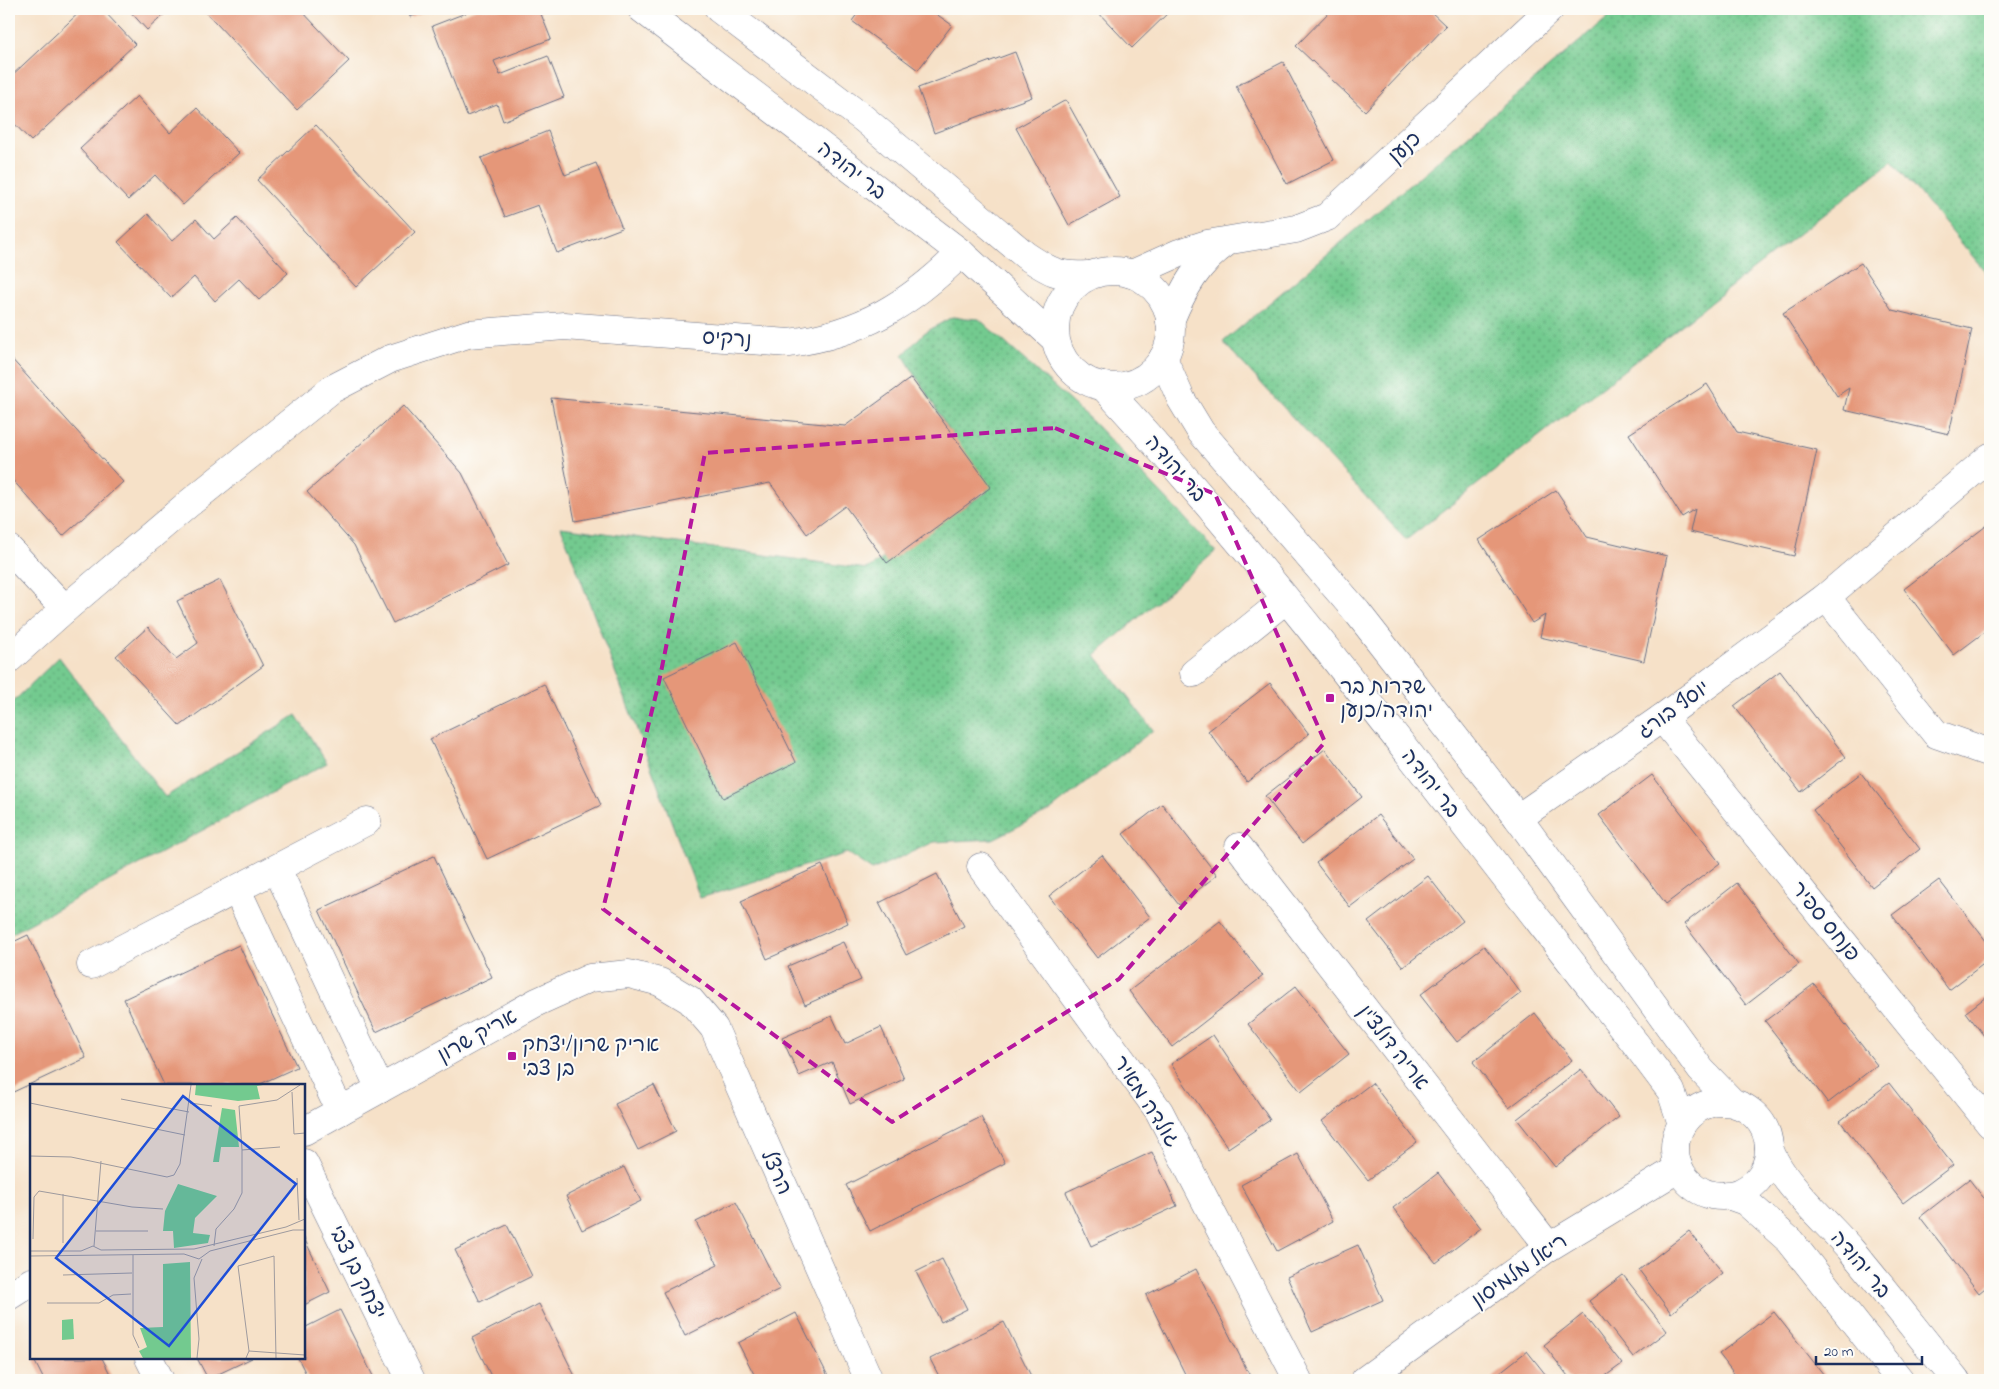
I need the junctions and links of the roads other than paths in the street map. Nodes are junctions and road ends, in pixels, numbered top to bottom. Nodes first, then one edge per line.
1 (642, 9) edge
2 (719, 9) edge
3 (1550, 9) edge
4 (1232, 239) junction
5 (960, 253) junction
6 (1132, 274) junction
7 (1088, 275) junction
8 (1170, 321) junction
9 (1056, 339) junction
10 (1163, 358) junction
11 (1103, 386) junction
12 (1990, 457) edge
13 (9, 548) edge
14 (1826, 597) junction
15 (1285, 600) junction
16 (65, 609) junction
17 (9, 659) edge
18 (1194, 673) dead end
19 (1662, 718) junction
20 (1990, 753) edge
21 (1518, 818) junction
22 (367, 821) dead end
23 (1239, 847) dead end
24 (981, 867) dead end
25 (277, 869) junction
26 (237, 890) junction
27 (91, 965) dead end
28 (660, 982) joint
29 (380, 1089) junction
30 (1732, 1102) junction
31 (340, 1111) junction
32 (1682, 1124) junction
33 (1990, 1124) edge
34 (305, 1130) edge
35 (1769, 1147) junction
36 (305, 1165) edge
37 (1679, 1168) junction
38 (1728, 1195) junction
39 (1549, 1247) junction
40 (150, 1359) edge
41 (160, 1380) edge
42 (411, 1380) edge
43 (869, 1380) edge
44 (1298, 1380) edge
45 (1365, 1380) edge
46 (1900, 1380) edge
47 (1956, 1380) edge

1 - 5 street, בר יהודה
2 - 7 street
3 - 4 street, כנען
4 - 6 street, כנען
4 - 8 street, כנען
5 - 9 street, בר יהודה
5 - 16 street, נרקיס
6 - 7 street
6 - 8 street
7 - 9 street
8 - 10 street
9 - 11 street
10 - 11 street
10 - 21 street, בר יהודה
11 - 15 street, בר יהודה
12 - 14 street, יוסף בורג
13 - 16 street
14 - 19 street, יוסף בורג
14 - 20 street
15 - 18 street
15 - 32 street, בר יהודה
16 - 17 street, נרקיס
19 - 21 street, יוסף בורג
19 - 33 street, פנחס ספיר
21 - 30 street, בר יהודה
22 - 25 street
23 - 39 street, אריה דולצ'ין
24 - 44 street, גולדה מאיר
25 - 26 street
25 - 29 street
26 - 27 street
26 - 31 street
28 - 29 street, אריק שרון
28 - 43 street, הרצל
29 - 31 street, אריק שרון
30 - 32 street
30 - 35 street
31 - 34 street, אריק שרון
32 - 37 street
35 - 38 street
35 - 47 street, בר יהודה
36 - 42 street, יצחק בן צבי
37 - 38 street
37 - 39 street, ריאל מלמיסון
38 - 46 street, בר יהודה
39 - 45 street, ריאל מלמיסון
40 - 41 street

